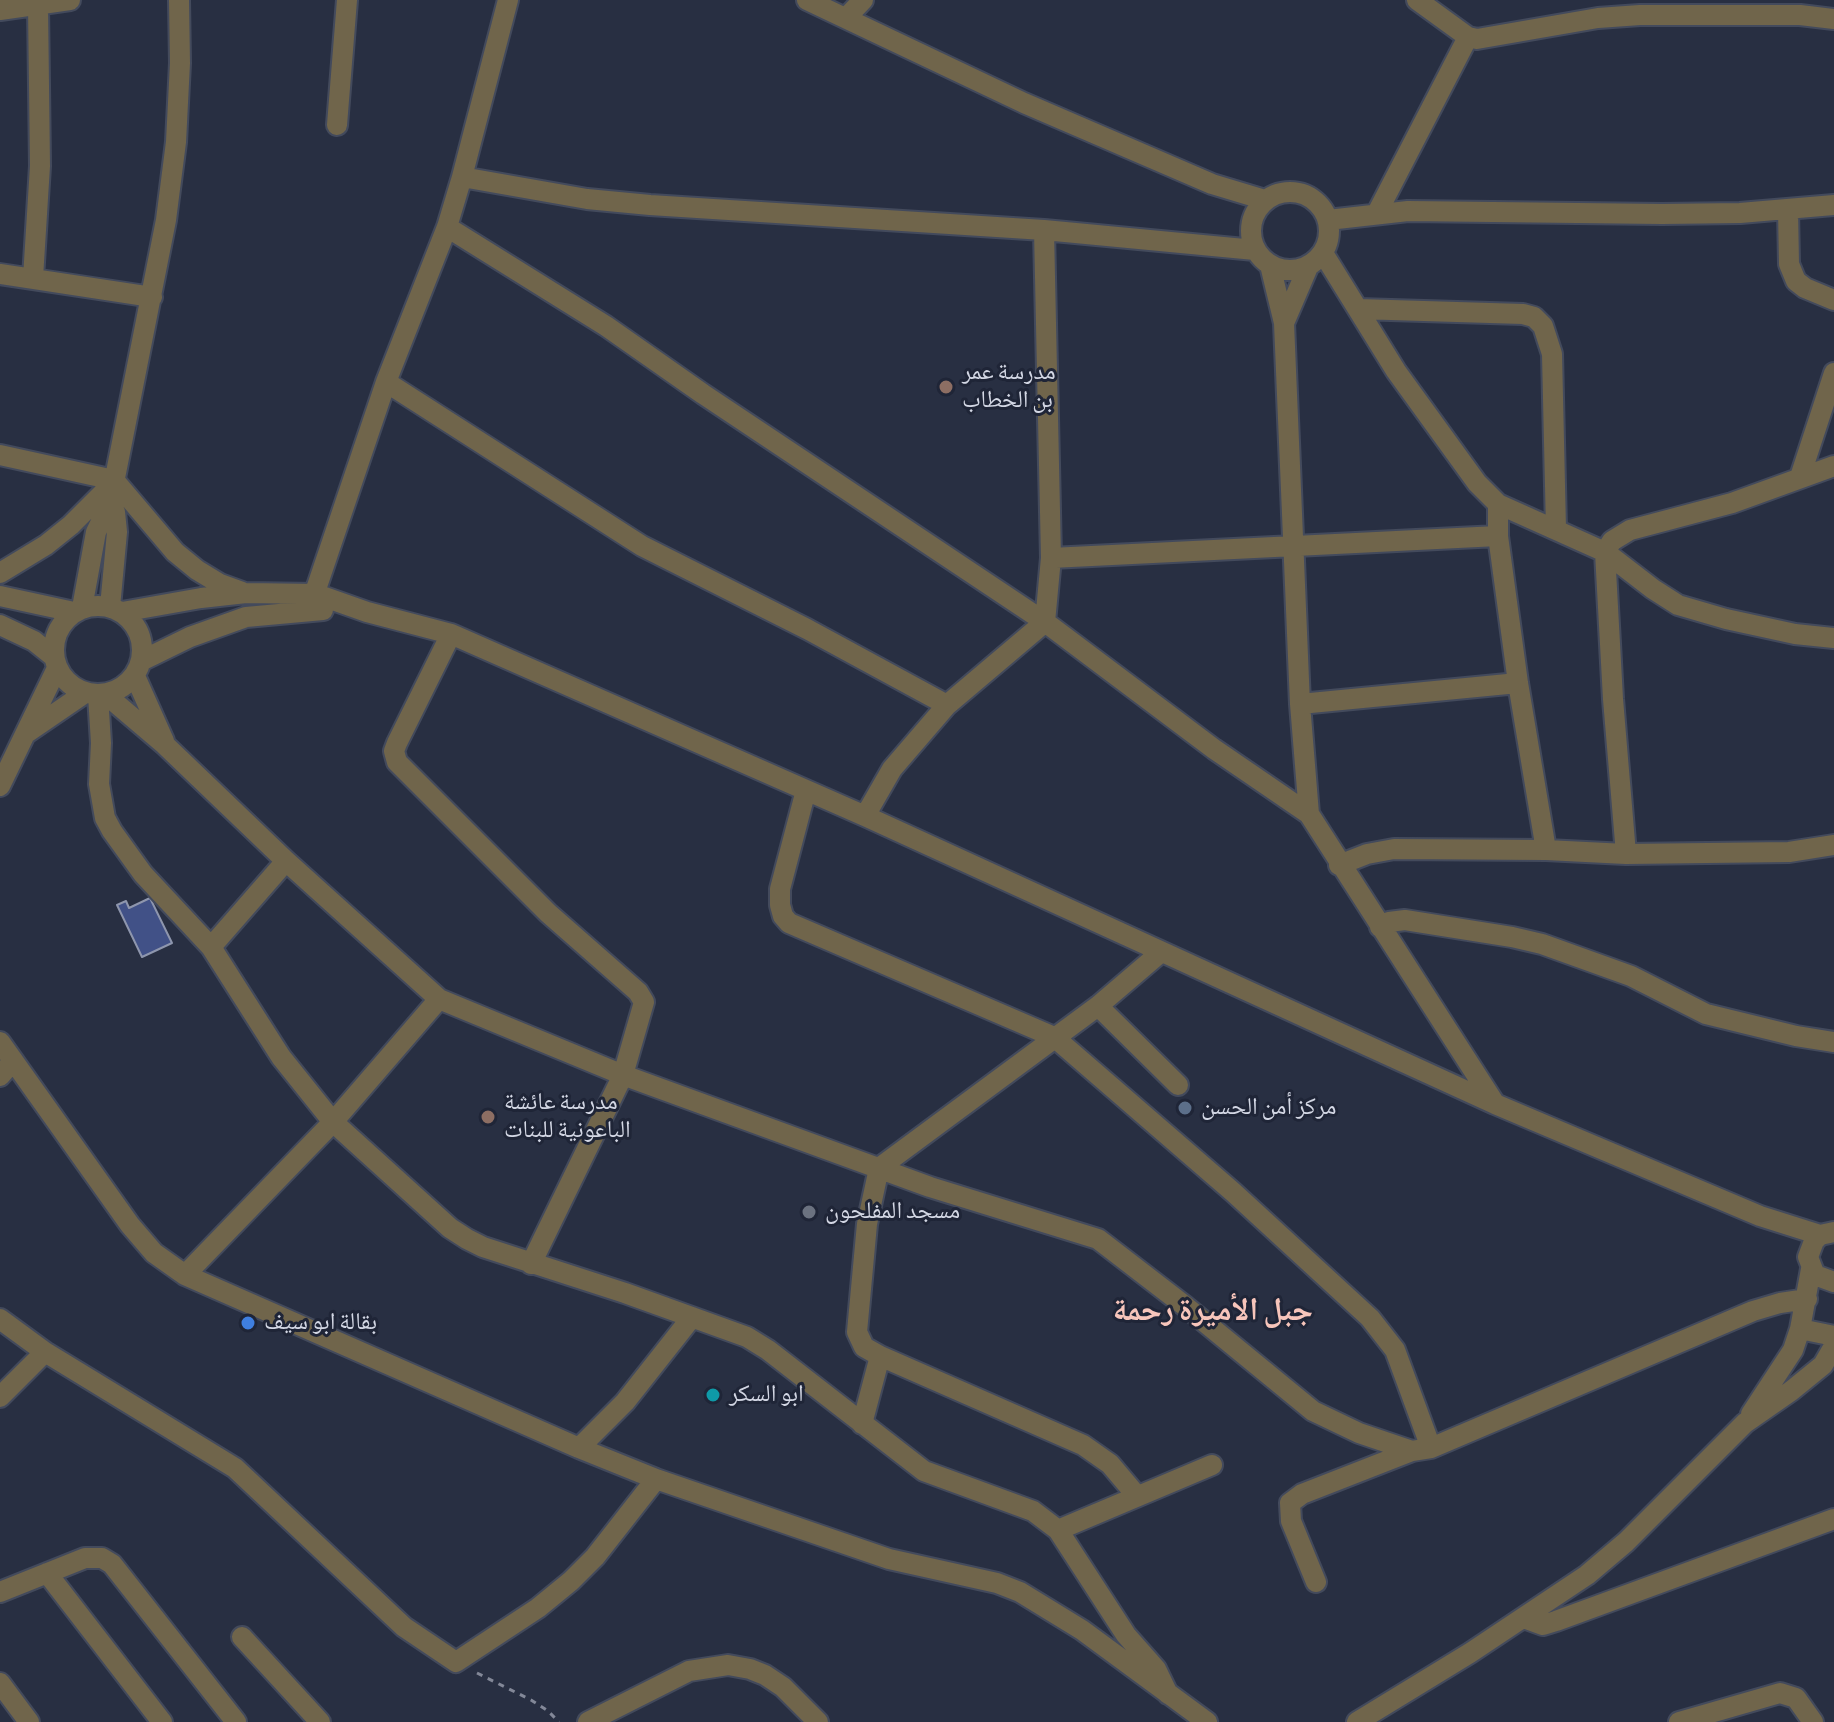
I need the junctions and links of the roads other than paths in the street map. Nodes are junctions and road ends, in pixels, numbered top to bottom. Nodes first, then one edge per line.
1 (70, 0) edge
2 (179, 0) edge
3 (347, 0) edge
4 (508, 0) edge
5 (807, 0) edge
6 (863, 0) edge
7 (1417, 0) edge
8 (38, 5) junction
9 (0, 10) edge
10 (846, 18) junction
11 (1834, 19) edge
12 (1468, 37) junction
13 (337, 125) dead end
14 (462, 177) junction
15 (1212, 184) junction
16 (1265, 200) junction
17 (1834, 205) edge
18 (1788, 209) junction
19 (1377, 213) junction
20 (1251, 220) junction
21 (1328, 220) junction
22 (447, 227) junction
23 (1044, 230) junction
24 (1255, 250) junction
25 (1315, 260) junction
26 (1270, 265) junction
27 (0, 274) edge
28 (33, 278) junction
29 (152, 297) junction
30 (1834, 300) edge
31 (1358, 309) junction
32 (1284, 323) junction
33 (1834, 373) edge
34 (386, 382) junction
35 (0, 455) edge
36 (1834, 466) edge
37 (1800, 477) junction
38 (114, 480) junction
39 (110, 503) junction
40 (1498, 504) junction
41 (1556, 529) junction
42 (1498, 536) junction
43 (1293, 547) junction
44 (1605, 552) junction
45 (1051, 558) junction
46 (0, 573) edge
47 (246, 593) junction
48 (0, 596) edge
49 (313, 602) junction
50 (78, 610) junction
51 (116, 610) junction
52 (1045, 622) junction
53 (0, 625) edge
54 (451, 634) junction
55 (1834, 638) edge
56 (56, 662) junction
57 (138, 668) junction
58 (1518, 683) junction
59 (96, 694) junction
60 (1300, 704) junction
61 (947, 705) junction
62 (28, 732) junction
63 (165, 745) junction
64 (0, 786) edge
65 (806, 790) junction
66 (1309, 814) junction
67 (865, 816) junction
68 (1834, 845) edge
69 (1546, 850) junction
70 (1626, 854) junction
71 (286, 861) junction
72 (1339, 865) junction
73 (1380, 927) junction
74 (211, 947) junction
75 (1160, 953) junction
76 (439, 999) junction
77 (1098, 1006) junction
78 (1054, 1037) junction
79 (0, 1042) edge
80 (1834, 1042) edge
81 (6, 1069) edge
82 (623, 1075) junction
83 (1178, 1085) dead end
84 (1495, 1104) junction
85 (333, 1122) junction
86 (879, 1168) junction
87 (1760, 1216) junction
88 (1827, 1234) edge
89 (1810, 1263) junction
90 (531, 1264) junction
91 (185, 1275) junction
92 (1834, 1282) edge
93 (1807, 1299) junction
94 (692, 1317) junction
95 (0, 1319) edge
96 (1800, 1329) junction
97 (1834, 1336) edge
98 (1834, 1346) edge
99 (45, 1352) junction
100 (880, 1356) junction
101 (0, 1397) edge
102 (1745, 1423) junction
103 (862, 1424) junction
104 (579, 1448) junction
105 (1422, 1449) junction
106 (1212, 1465) dead end
107 (656, 1479) junction
108 (1137, 1496) junction
109 (1834, 1519) edge
110 (1058, 1530) junction
111 (47, 1573) junction
112 (1316, 1582) dead end
113 (0, 1592) edge
114 (1524, 1618) junction
115 (242, 1637) dead end
116 (0, 1683) edge
117 (1168, 1694) junction
118 (29, 1722) edge
119 (162, 1722) edge
120 (236, 1722) edge
121 (320, 1722) edge
122 (588, 1722) edge
123 (818, 1722) edge
124 (1207, 1722) edge
125 (1357, 1722) edge
126 (1679, 1722) edge
127 (1813, 1722) edge

1 - 8 street
2 - 29 street
3 - 13 street
4 - 14 street
5 - 10 street
6 - 10 street
7 - 12 street
8 - 9 street
8 - 28 street
10 - 15 street
11 - 12 street
12 - 19 street
14 - 22 street
14 - 23 street
15 - 16 street
15 - 20 street
16 - 20 street
16 - 21 street
17 - 18 street
18 - 19 street
18 - 30 street
19 - 21 street
20 - 24 street
21 - 25 street
22 - 34 street
22 - 52 street
23 - 24 street
23 - 45 street
24 - 26 street
25 - 26 street
25 - 31 street
25 - 32 street
26 - 32 street
27 - 28 street
28 - 29 street
29 - 38 street
31 - 40 street
31 - 41 street
32 - 43 street
33 - 37 street
34 - 49 street
34 - 61 street
35 - 38 street
36 - 37 street
37 - 44 street
38 - 39 street
38 - 46 street
38 - 47 street
39 - 50 street
39 - 51 street
40 - 41 street
40 - 42 street
41 - 44 street
42 - 43 street
42 - 58 street
43 - 45 street
43 - 60 street
44 - 55 street
44 - 70 street
45 - 52 street
47 - 49 street
47 - 51 street
48 - 50 street
49 - 54 street
49 - 57 street
50 - 51 street
50 - 56 street
51 - 57 street
52 - 61 street
52 - 66 street
53 - 56 street
54 - 65 street
54 - 82 street
56 - 59 street
56 - 62 street
57 - 59 street
57 - 63 street
58 - 60 street
58 - 69 street
59 - 62 street
59 - 63 street
59 - 74 street
60 - 66 street
61 - 67 street
62 - 64 street
63 - 71 street
65 - 67 street
65 - 78 street
66 - 72 street
67 - 75 street
68 - 70 street
69 - 70 street
69 - 72 street
71 - 74 street
71 - 76 street
72 - 73 street
73 - 80 street
73 - 84 street
74 - 85 street
75 - 77 street
75 - 84 street
76 - 82 street
76 - 85 street
77 - 78 street
77 - 83 street
78 - 86 street
78 - 105 street
79 - 81 street
81 - 91 street
82 - 86 street
82 - 90 street
84 - 87 street
85 - 90 street
85 - 91 street
86 - 100 street
86 - 105 street
87 - 88 street
87 - 89 street
88 - 89 street
89 - 92 street
89 - 93 street
90 - 94 street
91 - 104 street
93 - 96 street
93 - 105 street
94 - 103 street
94 - 104 street
95 - 99 street
96 - 97 street
96 - 102 street
98 - 102 street
99 - 101 street
99 - 107 street
100 - 103 street
100 - 108 street
102 - 114 street
103 - 110 street
104 - 107 street
105 - 112 street
106 - 108 street
107 - 117 street
108 - 110 street
109 - 114 street
110 - 117 street
111 - 113 street
111 - 119 street
111 - 120 street
114 - 125 street
115 - 121 street
116 - 118 street
117 - 124 street
122 - 123 street
126 - 127 street

